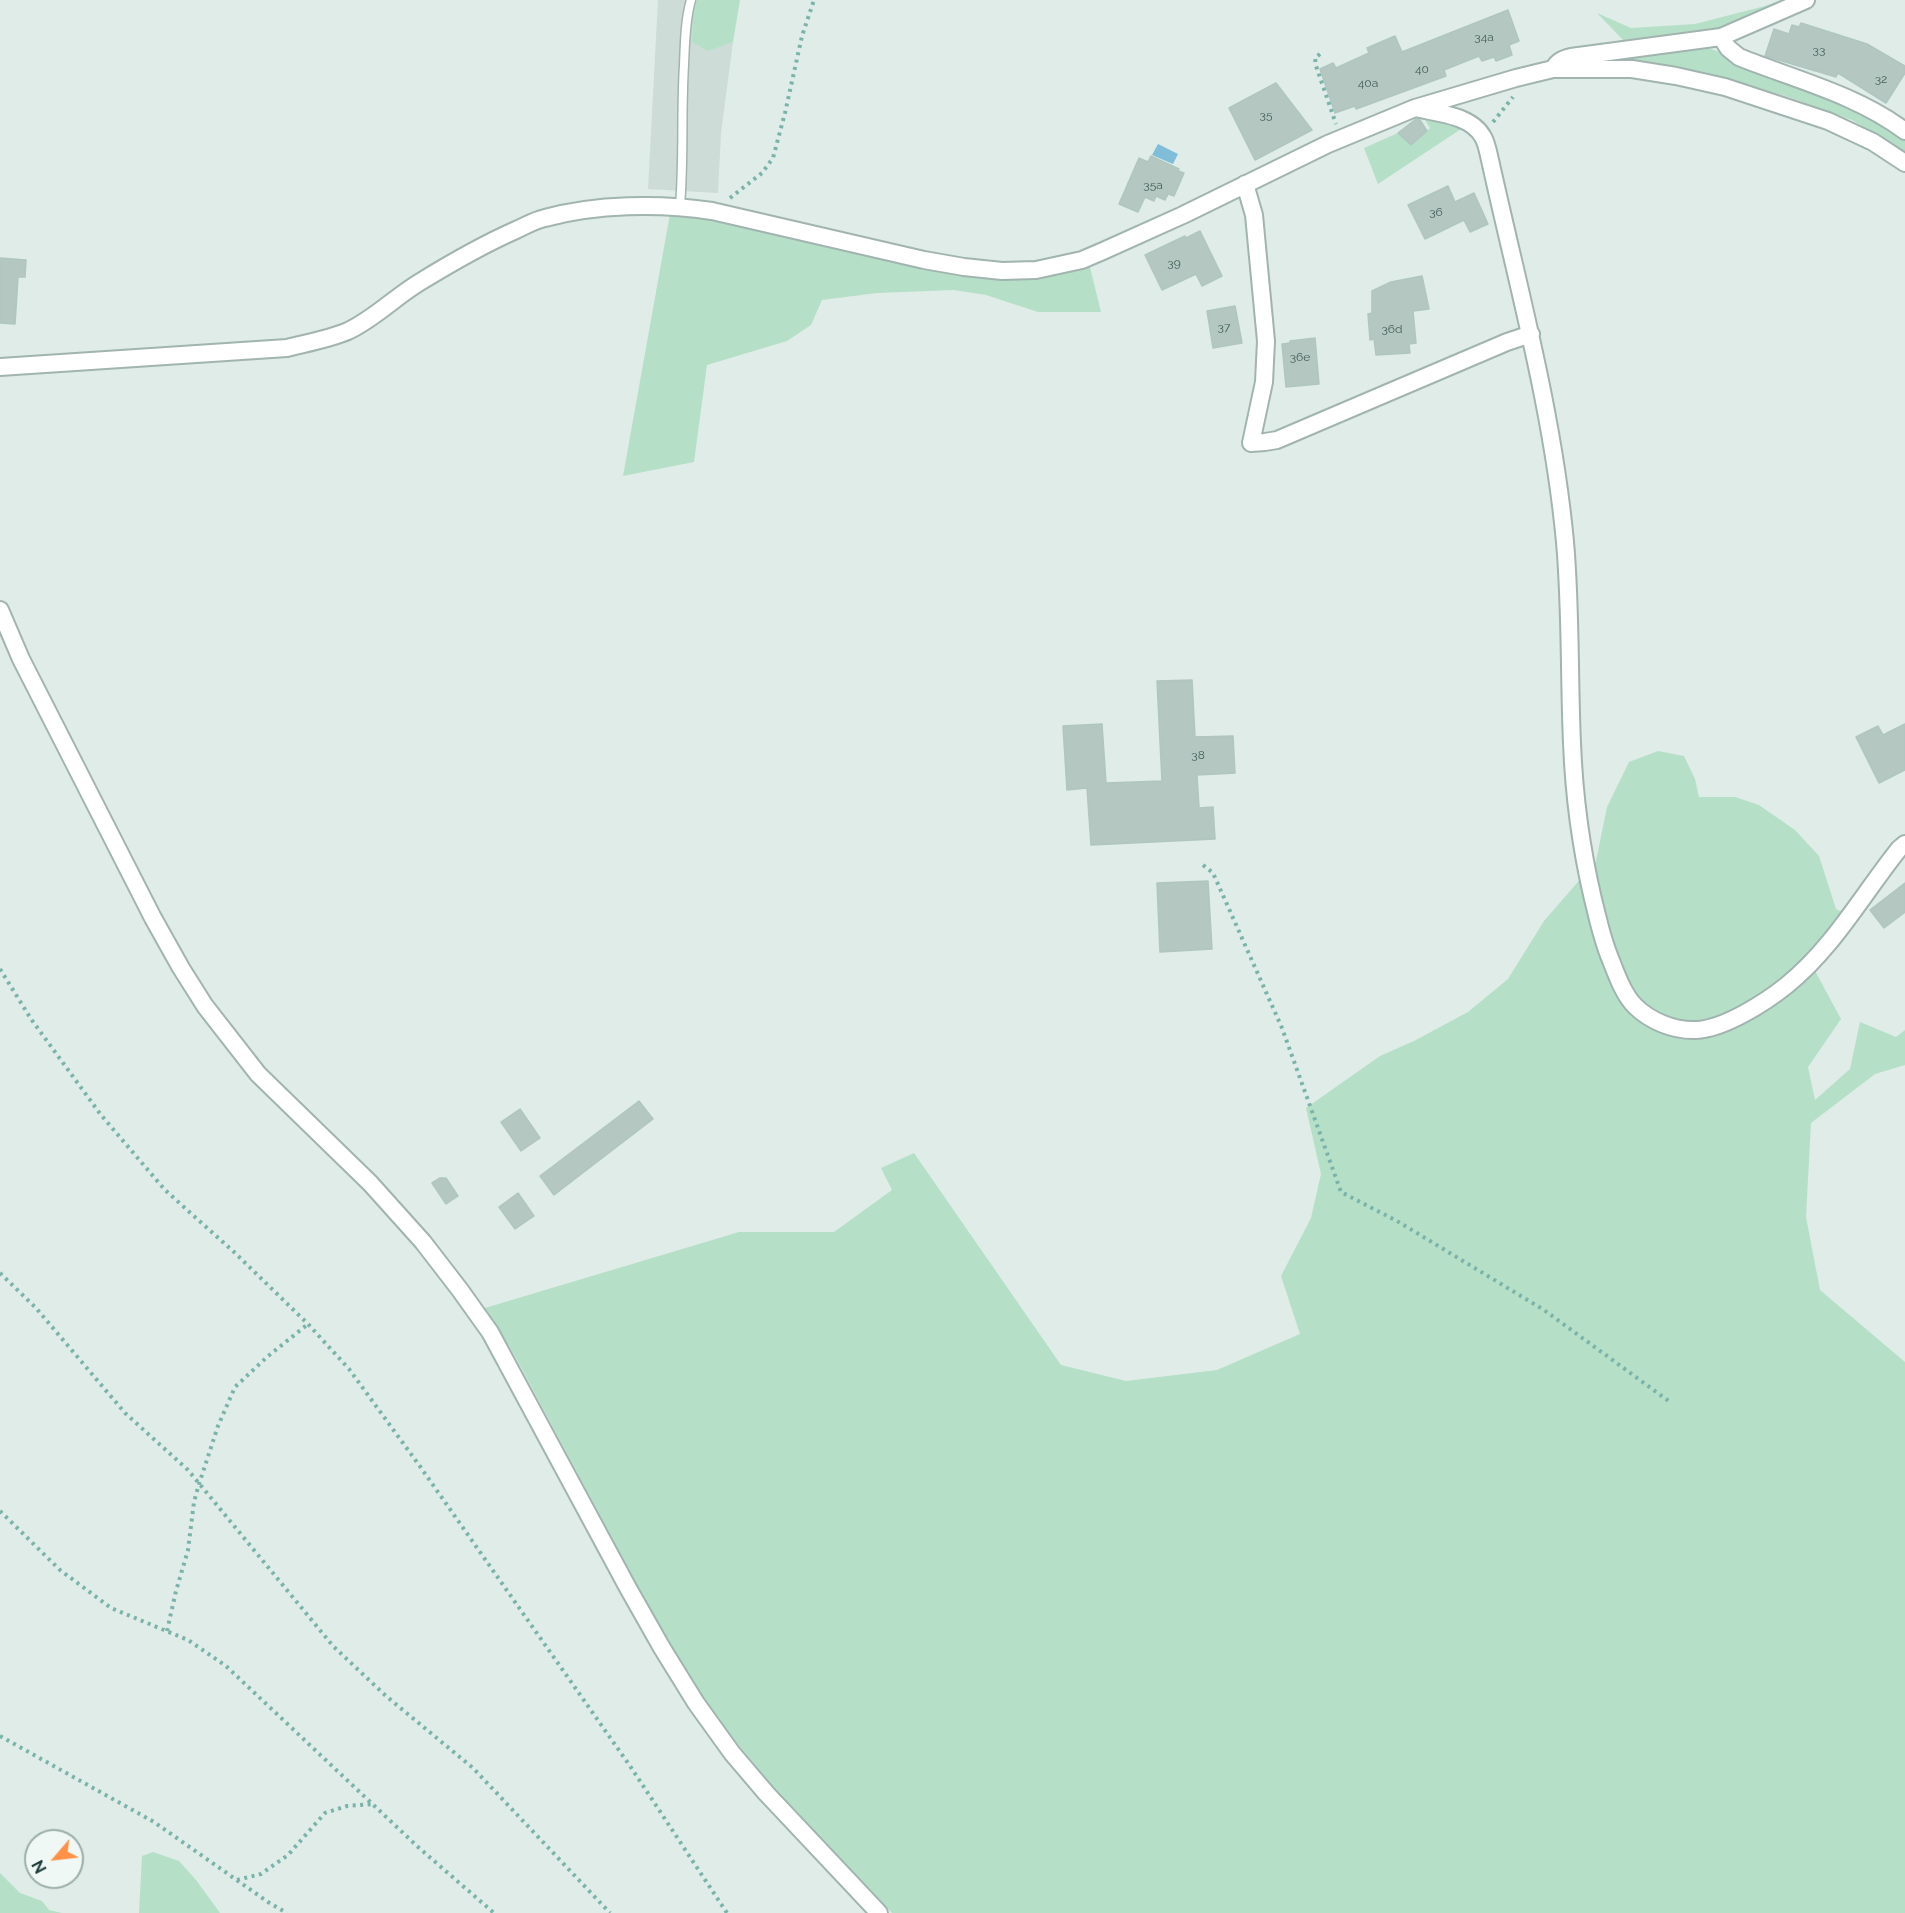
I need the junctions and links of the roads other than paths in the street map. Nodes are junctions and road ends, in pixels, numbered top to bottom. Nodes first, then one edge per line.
1 (691, 0) edge
2 (1806, 0) edge
3 (1721, 37) junction
4 (1553, 69) junction
5 (1415, 108) junction
6 (1905, 131) edge
7 (1905, 163) edge
8 (1245, 184) junction
9 (680, 206) junction
10 (1530, 334) junction
11 (0, 368) edge
12 (0, 610) edge
13 (1905, 844) edge
14 (879, 1913) edge

1 - 9 lane
2 - 3 street
3 - 4 street
3 - 6 street
4 - 5 street
4 - 7 street
5 - 8 street
5 - 10 street
8 - 9 street
8 - 10 street
9 - 11 street
10 - 13 street
12 - 14 street

